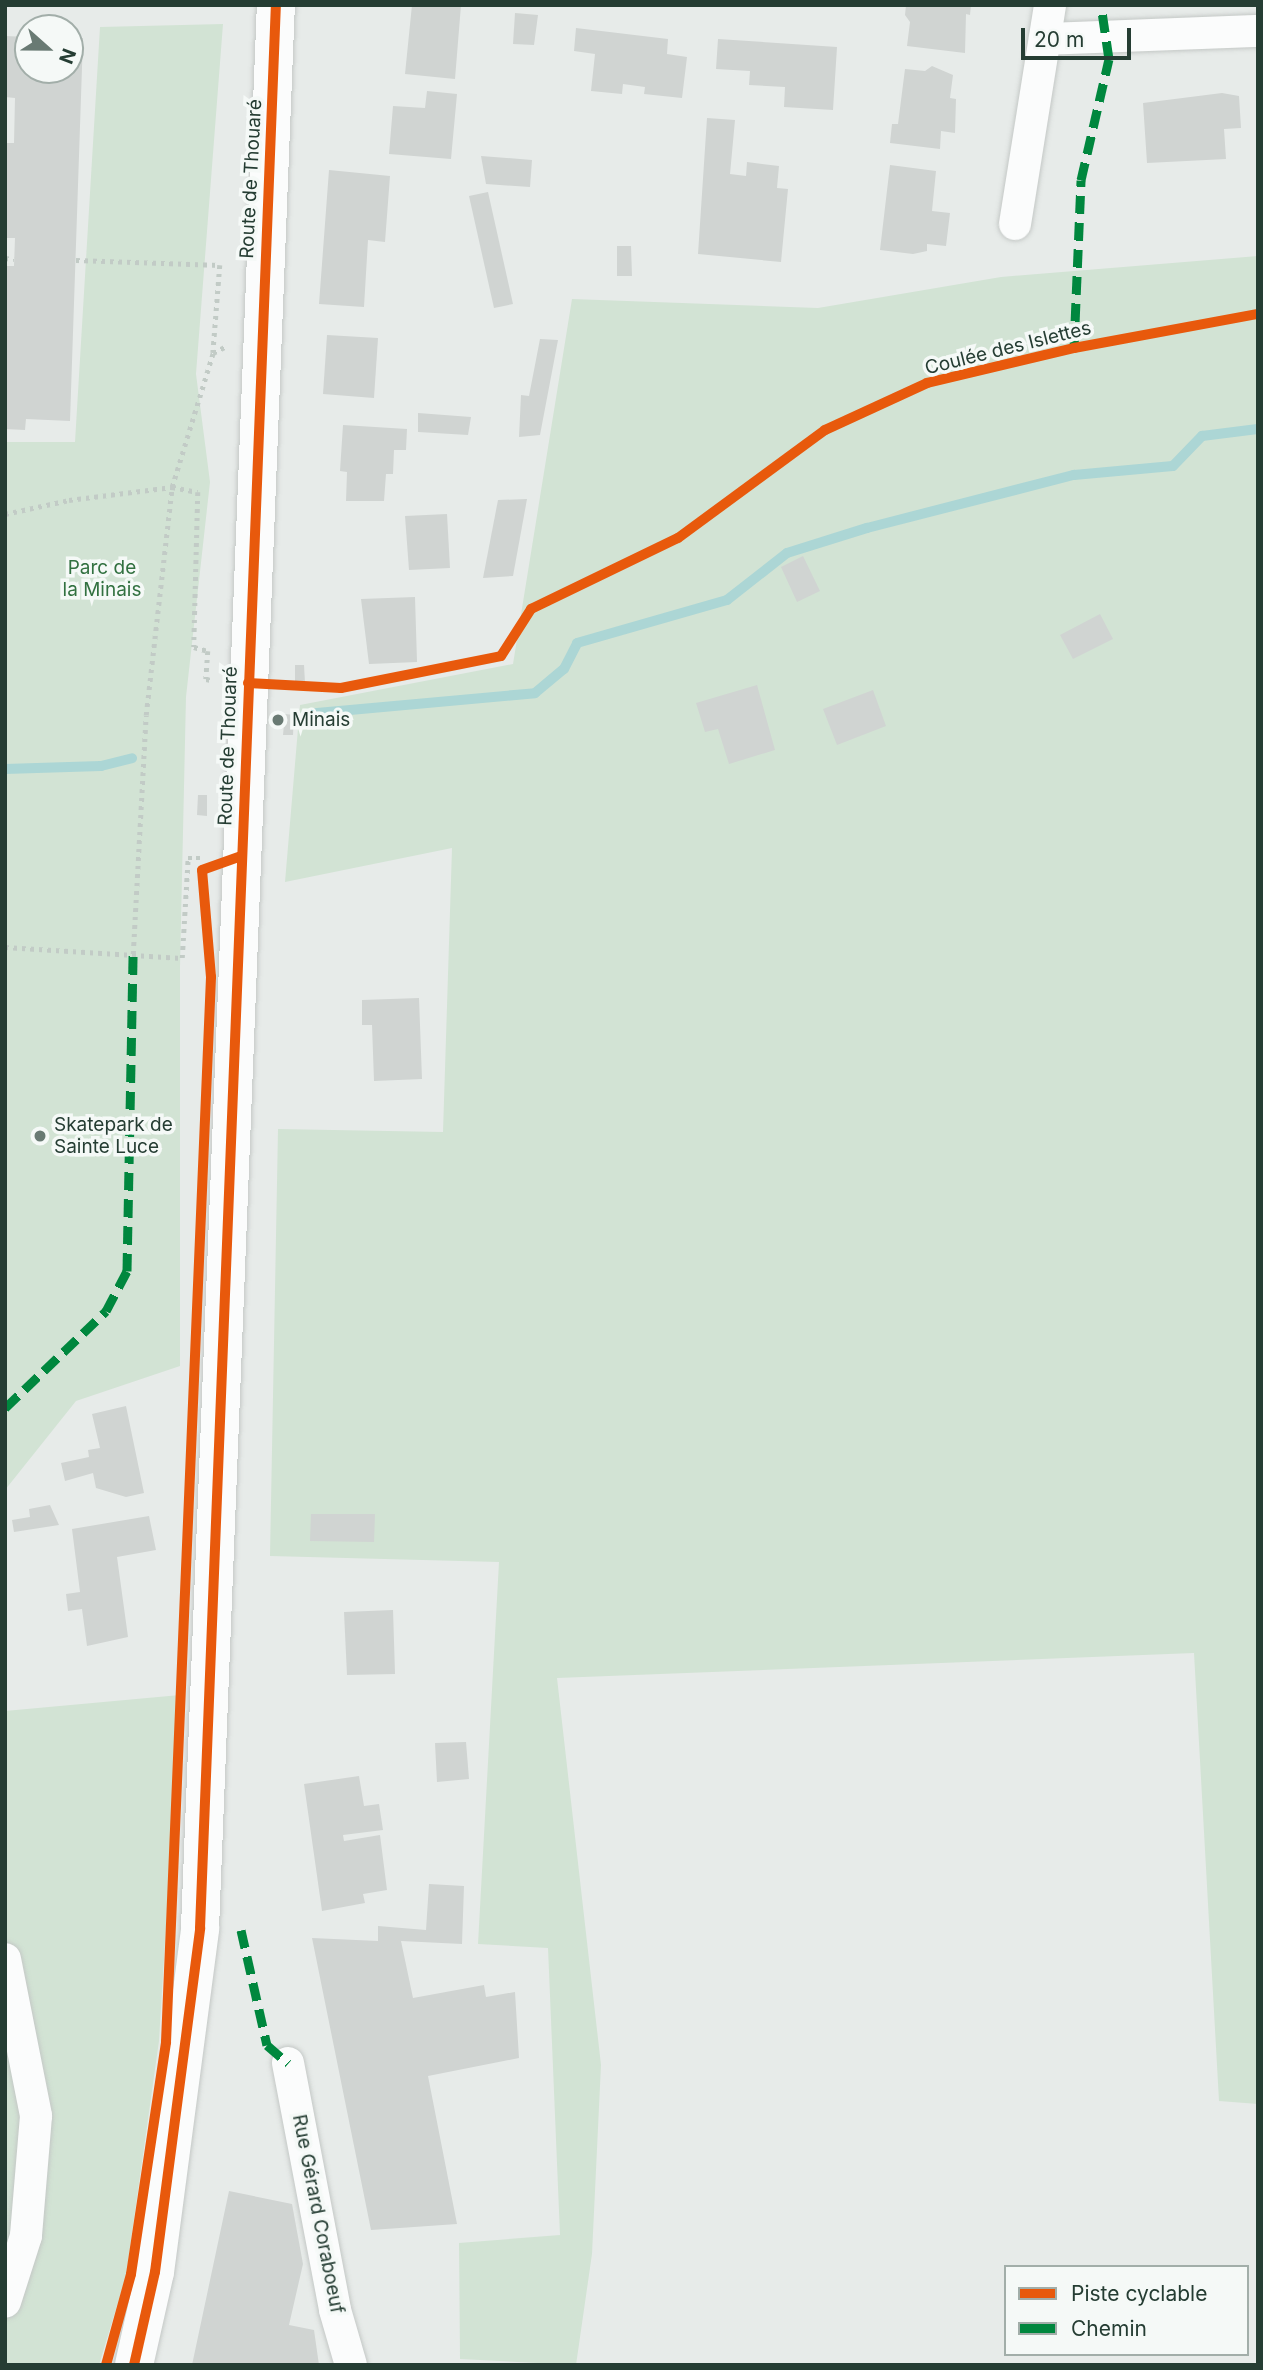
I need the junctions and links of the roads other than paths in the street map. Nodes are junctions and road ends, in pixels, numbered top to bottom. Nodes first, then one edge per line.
1 (276, 5) edge
2 (1050, 5) edge
3 (1258, 31) edge
4 (1045, 38) junction
5 (1015, 224) dead end
6 (5, 1959) edge
7 (288, 2063) dead end
8 (5, 2302) edge
9 (134, 2365) edge
10 (351, 2365) edge

1 - 9 street, Route de Thouaré
2 - 4 street
3 - 4 street
4 - 5 street
6 - 8 street
7 - 10 street, Rue Gérard Coraboeuf

